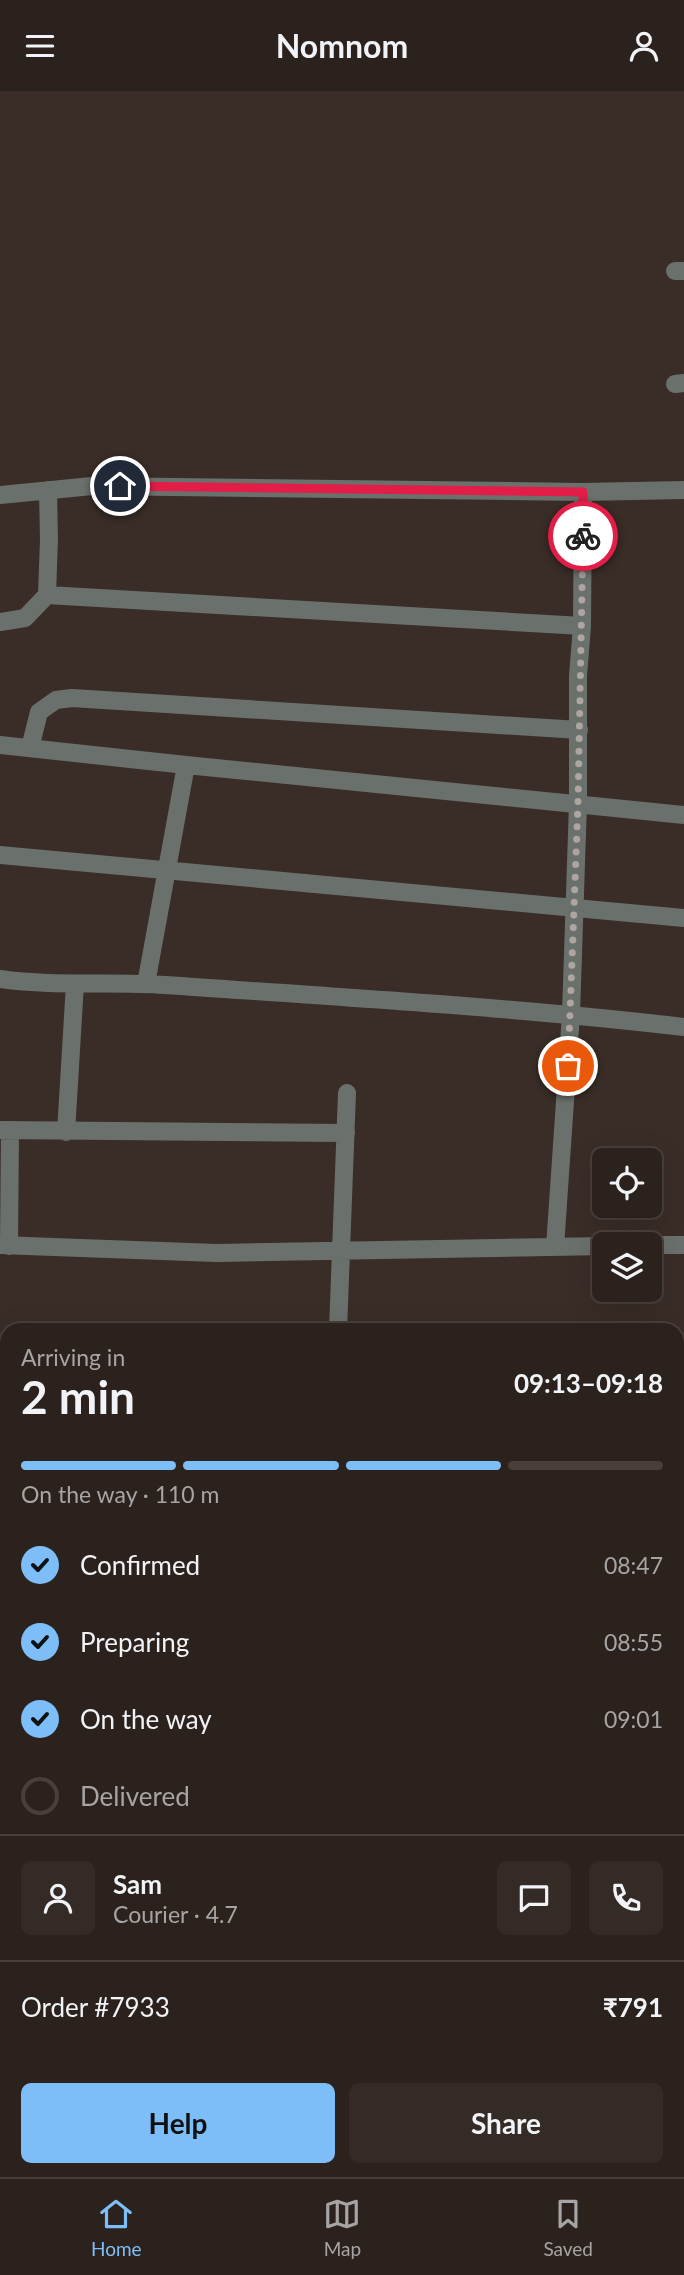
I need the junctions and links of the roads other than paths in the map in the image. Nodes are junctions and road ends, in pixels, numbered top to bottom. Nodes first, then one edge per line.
1 (48, 490) junction
2 (684, 490) edge
3 (583, 492) junction
4 (0, 495) edge
5 (47, 595) junction
6 (0, 622) edge
7 (582, 626) junction
8 (579, 730) junction
9 (0, 745) edge
10 (30, 748) junction
11 (186, 765) junction
12 (578, 803) junction
13 (684, 815) edge
14 (0, 855) edge
15 (166, 869) junction
16 (574, 906) junction
17 (684, 918) edge
18 (0, 979) edge
19 (146, 983) junction
20 (75, 984) junction
21 (571, 1014) junction
22 (684, 1027) edge
23 (347, 1093) dead end
24 (5, 1131) edge
25 (66, 1132) junction
26 (346, 1133) junction
27 (4, 1245) edge
28 (662, 1245) edge
29 (684, 1245) edge
30 (592, 1246) edge
31 (555, 1247) junction
32 (341, 1251) junction
33 (338, 1323) edge

1 - 3 street
1 - 4 street
1 - 5 street
2 - 3 street
3 - 7 street
5 - 6 street
5 - 7 street
7 - 8 street
8 - 10 street
8 - 12 street
9 - 10 street
10 - 11 street
11 - 12 street
11 - 15 street
12 - 13 street
12 - 16 street
14 - 15 street
15 - 16 street
15 - 19 street
16 - 17 street
16 - 21 street
18 - 20 street
19 - 20 street
19 - 21 street
20 - 25 street
21 - 22 street
21 - 31 street
23 - 26 street
24 - 25 street
24 - 27 street
25 - 26 street
26 - 32 street
27 - 32 street
28 - 29 street
30 - 31 street
31 - 32 street
32 - 33 street

